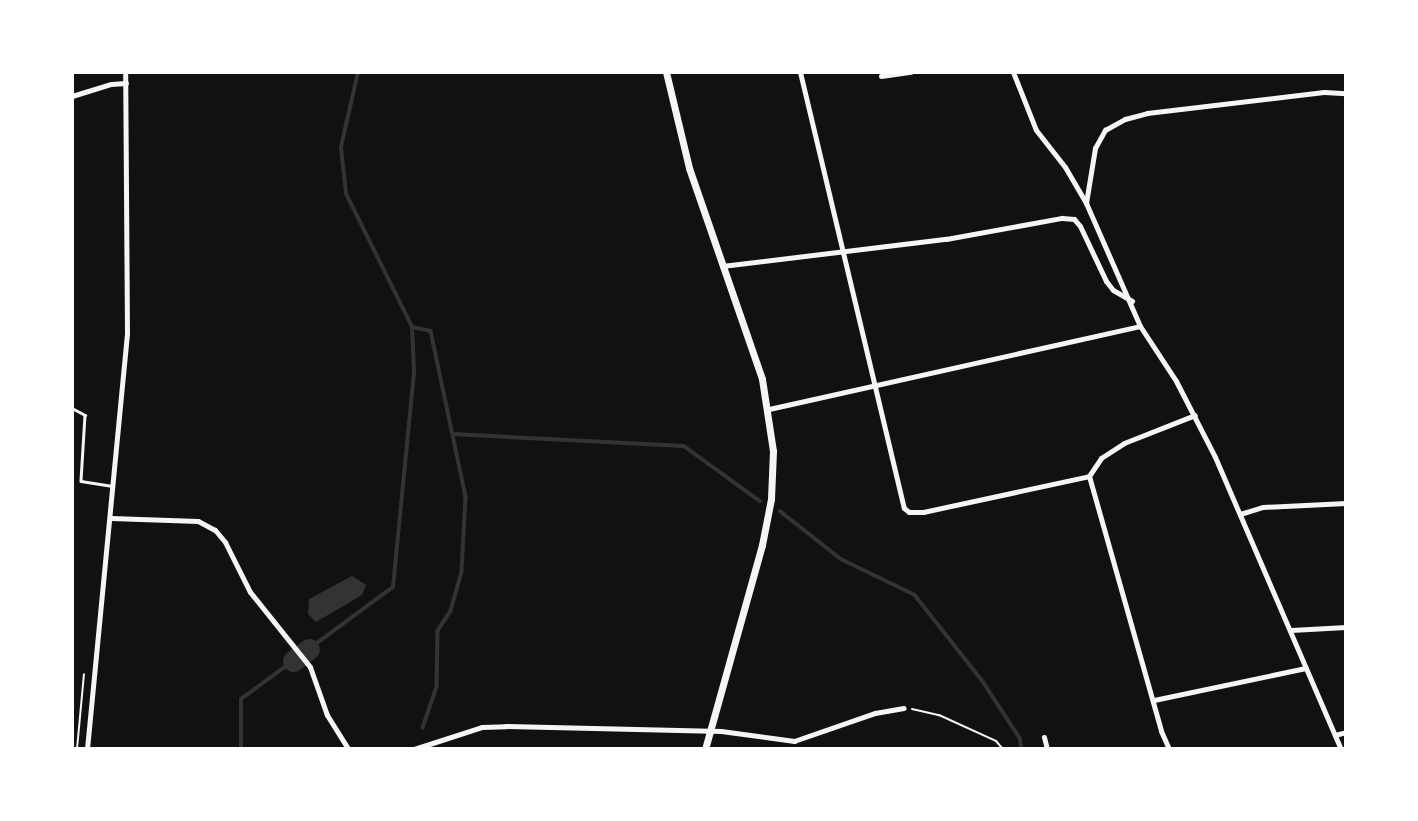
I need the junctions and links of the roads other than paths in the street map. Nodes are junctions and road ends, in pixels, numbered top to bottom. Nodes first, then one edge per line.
1 (125, 72) edge
2 (666, 72) edge
3 (800, 72) edge
4 (911, 72) edge
5 (1013, 72) edge
6 (881, 76) dead end
7 (126, 83) junction
8 (1346, 93) edge
9 (72, 96) edge
10 (1086, 203) junction
11 (843, 251) junction
12 (722, 266) junction
13 (1132, 301) junction
14 (1140, 326) junction
15 (874, 385) junction
16 (72, 408) edge
17 (769, 409) junction
18 (1195, 415) junction
19 (1090, 476) junction
20 (114, 486) junction
21 (1346, 503) edge
22 (1240, 514) junction
23 (111, 518) junction
24 (1346, 627) edge
25 (1291, 631) junction
26 (1307, 668) junction
27 (1154, 700) junction
28 (904, 708) road end
29 (710, 731) junction
30 (1346, 732) edge
31 (1335, 735) junction
32 (1044, 737) dead end
33 (87, 749) edge
34 (348, 749) edge
35 (414, 749) edge
36 (705, 749) edge
37 (1047, 749) edge
38 (1169, 749) edge
39 (1342, 749) edge

1 - 7 street
2 - 12 street
3 - 11 street
4 - 6 street
5 - 10 street
7 - 9 street
7 - 20 street
8 - 10 street
10 - 13 street
11 - 12 street
11 - 13 street
11 - 15 street
12 - 17 street
13 - 14 street
14 - 15 street
14 - 18 street
15 - 17 street
15 - 19 street
16 - 20 lane
17 - 29 street
18 - 19 street
18 - 22 street
19 - 27 street
20 - 23 street
21 - 22 street
22 - 25 street
23 - 33 street
23 - 34 street
24 - 25 street
25 - 26 street
26 - 27 street
26 - 31 street
27 - 38 street
28 - 29 street
29 - 35 street
29 - 36 street
30 - 31 street
31 - 39 street
32 - 37 street

